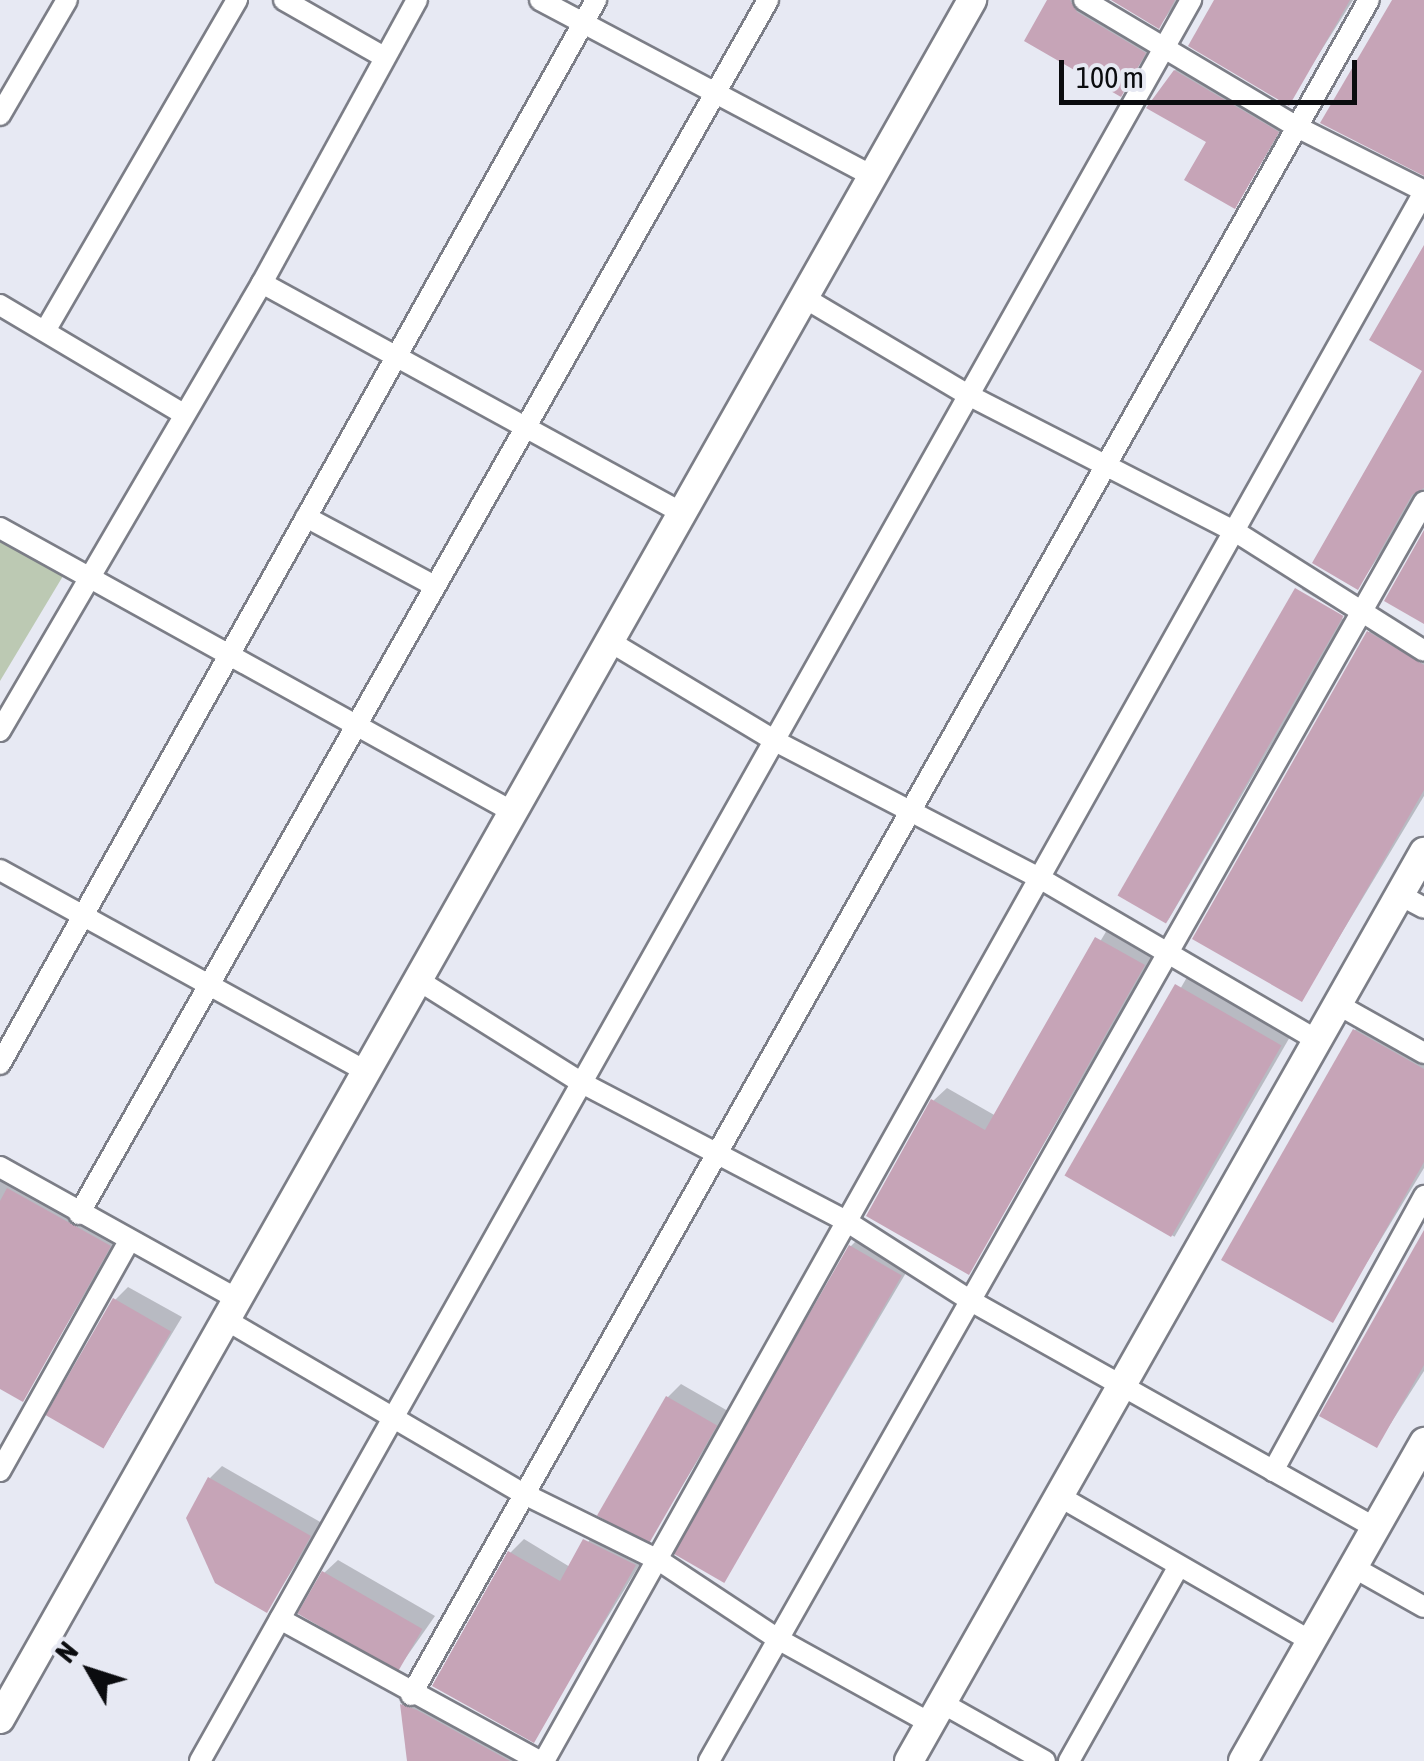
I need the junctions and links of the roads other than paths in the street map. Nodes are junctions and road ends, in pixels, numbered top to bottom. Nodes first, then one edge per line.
1 (67, 0) edge
2 (237, 0) edge
3 (284, 0) edge
4 (417, 0) edge
5 (540, 0) edge
6 (596, 0) edge
7 (768, 0) edge
8 (972, 0) edge
9 (1084, 0) edge
10 (1192, 0) edge
11 (1369, 0) edge
12 (582, 25) junction
13 (1164, 50) junction
14 (384, 57) junction
15 (716, 93) junction
16 (0, 114) edge
17 (1298, 127) junction
18 (872, 176) junction
19 (1424, 191) edge
20 (262, 283) junction
21 (804, 298) junction
22 (0, 304) edge
23 (45, 331) junction
24 (395, 358) junction
25 (970, 396) junction
26 (182, 414) junction
27 (521, 430) junction
28 (1105, 468) junction
29 (1424, 502) edge
30 (682, 512) junction
31 (306, 517) junction
32 (0, 528) edge
33 (1236, 532) junction
34 (87, 578) junction
35 (433, 586) junction
36 (1360, 614) junction
37 (610, 640) junction
38 (1424, 651) edge
39 (228, 656) junction
40 (352, 728) junction
41 (0, 731) edge
42 (777, 742) junction
43 (513, 812) junction
44 (908, 815) junction
45 (1424, 852) edge
46 (0, 870) edge
47 (1041, 879) junction
48 (1412, 902) edge
49 (82, 917) junction
50 (1168, 957) junction
51 (418, 980) junction
52 (208, 986) junction
53 (1337, 1004) junction
54 (1316, 1040) junction
55 (1424, 1053) edge
56 (0, 1064) edge
57 (366, 1071) junction
58 (582, 1083) junction
59 (714, 1157) junction
60 (2, 1172) edge
61 (1424, 1196) edge
62 (79, 1214) junction
63 (846, 1221) junction
64 (128, 1242) junction
65 (970, 1300) junction
66 (231, 1309) junction
67 (1121, 1385) junction
68 (391, 1420) junction
69 (1424, 1442) edge
70 (0, 1470) edge
71 (1273, 1471) junction
72 (524, 1494) junction
73 (1057, 1495) junction
74 (1375, 1528) junction
75 (660, 1560) junction
76 (1179, 1566) junction
77 (1353, 1567) junction
78 (1424, 1607) edge
79 (280, 1619) junction
80 (778, 1639) junction
81 (1311, 1641) junction
82 (410, 1695) junction
83 (936, 1713) junction
84 (0, 1718) edge
85 (200, 1761) edge
86 (541, 1761) edge
87 (709, 1761) edge
88 (909, 1761) edge
89 (1044, 1761) edge
90 (1069, 1761) edge
91 (1243, 1761) edge

1 - 16 street
2 - 23 street
3 - 14 street
4 - 14 street
5 - 12 street
6 - 12 street
7 - 15 street
8 - 18 street
9 - 13 street
10 - 13 street
11 - 17 street
12 - 15 street
12 - 24 street
13 - 17 street
13 - 25 street
14 - 20 street
15 - 18 street
15 - 27 street
17 - 19 street
17 - 28 street
18 - 21 street
19 - 33 street
20 - 24 street
20 - 26 street
21 - 25 street
21 - 30 street
22 - 23 street
23 - 26 street
24 - 27 street
24 - 31 street
25 - 28 street
25 - 42 street
26 - 34 street
27 - 30 street
27 - 35 street
28 - 33 street
28 - 44 street
29 - 36 street
30 - 37 street
31 - 35 street
31 - 39 street
32 - 34 street
33 - 36 street
33 - 47 street
34 - 39 street
34 - 41 street
35 - 40 street
36 - 38 street
36 - 50 street
37 - 42 street
37 - 43 street
39 - 40 street
39 - 49 street
40 - 43 street
40 - 52 street
42 - 44 street
42 - 58 street
43 - 51 street
44 - 47 street
44 - 59 street
45 - 48 street
46 - 49 street
47 - 50 street
47 - 63 street
48 - 53 street
49 - 52 street
49 - 56 street
50 - 54 street
50 - 65 street
51 - 57 street
51 - 58 street
52 - 57 street
52 - 62 street
53 - 54 street
53 - 55 street
54 - 67 street
57 - 66 street
58 - 59 street
58 - 68 street
59 - 63 street
59 - 72 street
60 - 62 street
61 - 71 street
62 - 64 street
63 - 65 street
63 - 75 street
64 - 66 street
64 - 70 street
65 - 67 street
65 - 80 street
66 - 68 street
66 - 84 street
67 - 71 street
67 - 73 street
68 - 72 street
68 - 79 street
69 - 74 street
71 - 74 street
72 - 75 street
72 - 82 street
73 - 76 street
73 - 83 street
74 - 77 street
75 - 80 street
75 - 86 street
76 - 81 street
76 - 90 street
77 - 78 street
77 - 81 street
79 - 82 street
79 - 85 street
80 - 83 street
80 - 87 street
81 - 91 street
82 - 86 street
83 - 88 street
83 - 89 street

